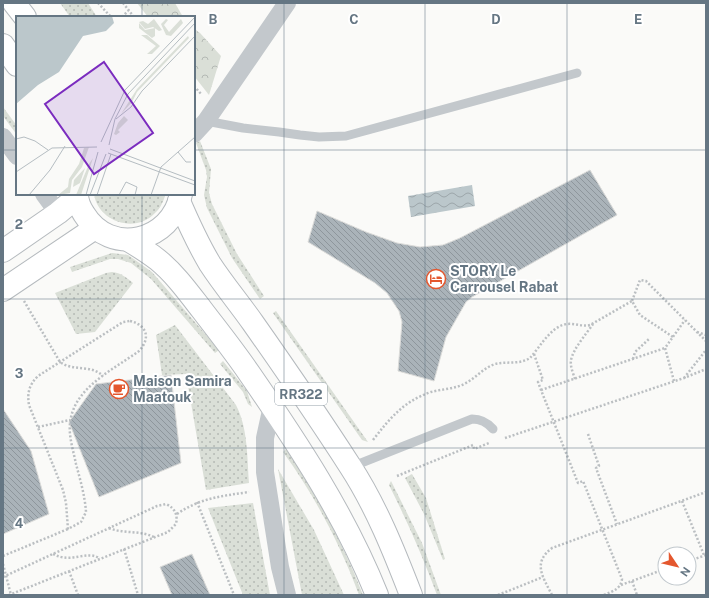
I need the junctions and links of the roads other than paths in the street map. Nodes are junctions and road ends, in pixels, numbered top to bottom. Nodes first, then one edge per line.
1 (14, 3) edge
2 (286, 3) edge
3 (24, 16) edge
4 (3, 45) edge
5 (16, 64) edge
6 (577, 73) dead end
7 (200, 128) edge
8 (3, 137) edge
9 (16, 155) edge
10 (45, 195) edge
11 (77, 196) edge
12 (180, 197) edge
13 (58, 213) junction
14 (95, 228) junction
15 (128, 240) junction
16 (3, 251) edge
17 (3, 290) edge
18 (272, 406) junction
19 (493, 429) dead end
20 (351, 467) junction
21 (287, 595) edge
22 (377, 595) edge
23 (411, 595) edge

1 - 3 main road
2 - 7 street
4 - 5 main road
6 - 7 lane
8 - 9 street
10 - 13 street
11 - 13 main road
11 - 14 main road, RR322
12 - 15 main road, RR322
12 - 20 main road, RR322
13 - 16 main road
14 - 15 main road, RR322
14 - 17 main road
15 - 18 main road, RR322
18 - 21 street
18 - 22 main road, RR322
19 - 20 lane
20 - 23 main road, RR322

